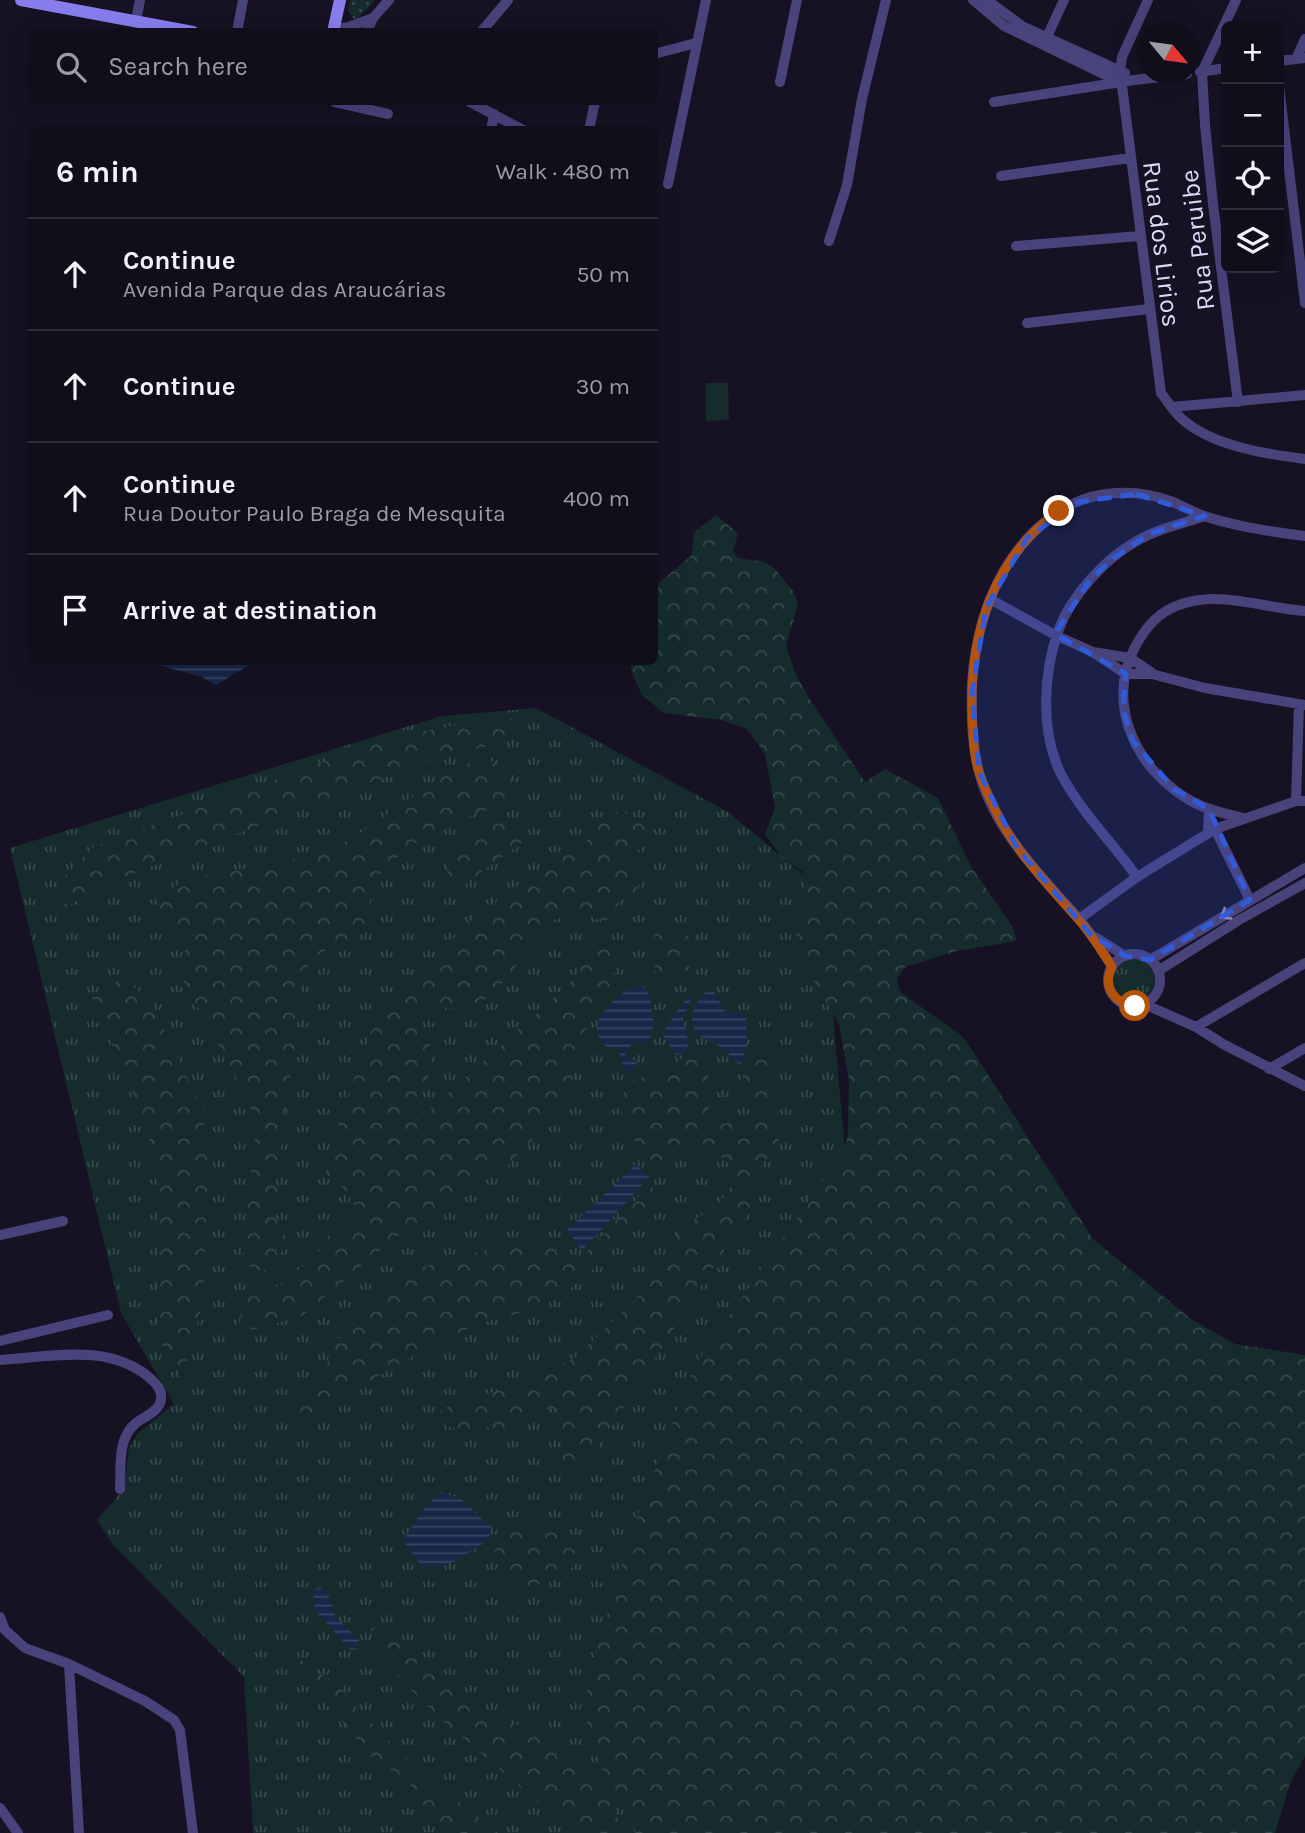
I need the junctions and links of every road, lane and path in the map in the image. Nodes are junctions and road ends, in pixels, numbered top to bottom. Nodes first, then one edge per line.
1 (21, 0) edge
2 (140, 0) edge
3 (243, 0) edge
4 (340, 0) edge
5 (389, 0) edge
6 (509, 0) edge
7 (706, 0) edge
8 (797, 0) edge
9 (886, 0) edge
10 (973, 0) edge
11 (1064, 0) edge
12 (1148, 0) edge
13 (1236, 0) edge
14 (992, 6) edge
15 (373, 18) junction
16 (136, 21) junction
17 (172, 28) edge
18 (238, 28) edge
19 (334, 28) edge
20 (344, 28) edge
21 (369, 28) edge
22 (484, 28) edge
23 (1305, 39) edge
24 (1045, 41) junction
25 (696, 43) junction
26 (658, 53) edge
27 (1300, 58) edge
28 (1221, 69) edge
29 (1120, 70) junction
30 (1202, 72) junction
31 (1134, 80) junction
32 (1137, 80) edge
33 (780, 82) dead end
34 (1120, 82) junction
35 (994, 102) dead end
36 (348, 105) edge
37 (476, 105) edge
38 (594, 105) edge
39 (388, 114) dead end
40 (495, 114) junction
41 (492, 126) edge
42 (516, 126) edge
43 (590, 126) edge
44 (1284, 128) edge
45 (1130, 158) junction
46 (1001, 176) dead end
47 (668, 184) dead end
48 (1140, 236) junction
49 (829, 241) dead end
50 (1016, 246) dead end
51 (1305, 303) edge
52 (1149, 309) junction
53 (1027, 323) dead end
54 (1305, 396) edge
55 (1238, 402) junction
56 (1172, 407) junction
57 (1305, 459) edge
58 (1205, 516) junction
59 (1305, 536) edge
60 (990, 599) junction
61 (1305, 611) edge
62 (1057, 635) junction
63 (1093, 652) junction
64 (1130, 658) junction
65 (1126, 674) junction
66 (1152, 674) junction
67 (1302, 705) edge
68 (1300, 801) edge
69 (1209, 809) junction
70 (1243, 818) junction
71 (1212, 831) junction
72 (1305, 869) edge
73 (1137, 877) junction
74 (1305, 883) edge
75 (1251, 900) junction
76 (1079, 919) junction
77 (1091, 935) junction
78 (1125, 956) junction
79 (1150, 960) junction
80 (1305, 963) edge
81 (1112, 967) junction
82 (1158, 971) junction
83 (1157, 991) junction
84 (1143, 1004) junction
85 (1168, 1013) junction
86 (1196, 1027) junction
87 (1305, 1048) edge
88 (1269, 1069) junction
89 (1305, 1086) edge
90 (64, 1221) dead end
91 (0, 1235) edge
92 (108, 1315) dead end
93 (0, 1341) edge
94 (0, 1360) edge
95 (120, 1489) dead end
96 (0, 1617) edge
97 (69, 1664) junction
98 (0, 1808) edge
99 (18, 1833) edge
100 (79, 1833) edge
101 (193, 1833) edge

1 - 16 street
2 - 16 street
3 - 18 street
4 - 19 street
5 - 15 street
6 - 22 street
7 - 25 street
8 - 33 street
9 - 49 street
10 - 14 street
11 - 24 street
12 - 29 street, Rua dos Lirios
13 - 30 street
14 - 24 street
15 - 20 street
15 - 21 street
16 - 17 street
23 - 27 street
24 - 29 street
24 - 34 street
25 - 26 street
25 - 47 street
28 - 30 street
29 - 31 street
29 - 34 street, Rua dos Lirios
30 - 55 street, Rua Peruibe
31 - 32 street
31 - 34 street
34 - 35 street
34 - 45 street, Rua dos Lirios
36 - 39 street
37 - 40 street
38 - 43 street
40 - 41 street
40 - 42 street
44 - 51 street
45 - 46 street
45 - 48 street, Rua dos Lirios
48 - 50 street
48 - 52 street, Rua dos Lirios
52 - 53 street
52 - 56 street, Rua dos Lirios
54 - 55 street
55 - 56 street
56 - 57 street
58 - 59 street
58 - 60 street
58 - 62 street
60 - 62 street
60 - 76 street
61 - 64 street
62 - 63 street
62 - 73 street
63 - 64 street
63 - 65 street
64 - 65 street
64 - 66 street
65 - 66 street
65 - 69 street
66 - 67 street
67 - 68 street
68 - 70 street
69 - 70 street
69 - 71 street
70 - 71 street
71 - 73 street
71 - 75 street
72 - 75 street
73 - 76 street
74 - 82 street
75 -> 79 street
76 - 77 street
77 - 78 street
77 - 81 street
78 - 79 street
78 - 81 street
79 - 82 street
80 - 86 street
81 - 84 street
82 - 83 street
83 - 84 street
83 - 85 street
84 - 85 street
85 - 86 street
86 - 88 street
87 - 88 street
88 - 89 street
90 - 91 street
92 - 93 street
94 - 95 street
96 - 97 street
97 - 100 street
97 - 101 street
98 - 99 street

